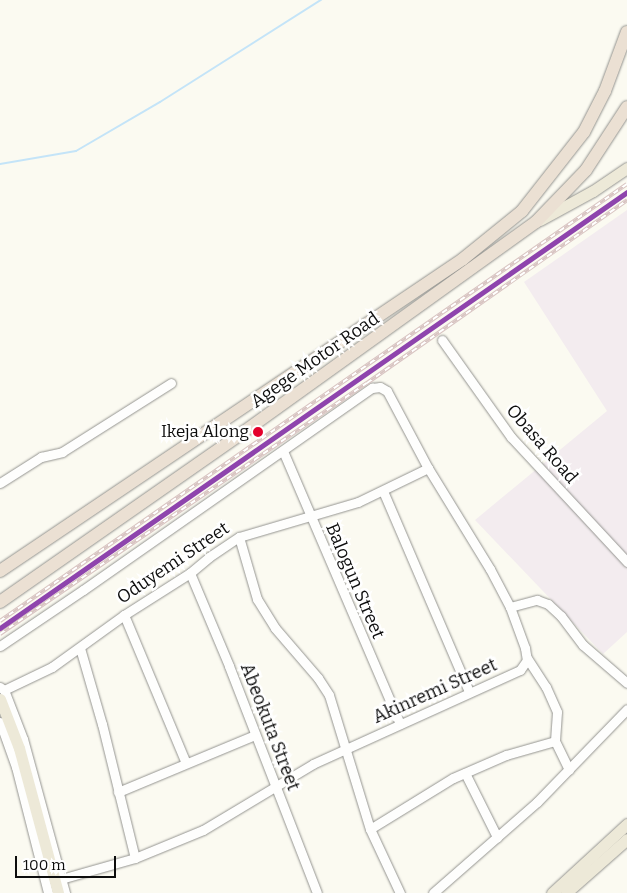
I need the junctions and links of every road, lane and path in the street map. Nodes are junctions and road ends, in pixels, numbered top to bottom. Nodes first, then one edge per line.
1 (627, 32) edge
2 (627, 107) edge
3 (627, 168) edge
4 (536, 222) junction
5 (442, 340) dead end
6 (171, 384) dead end
7 (283, 451) junction
8 (428, 468) junction
9 (0, 483) edge
10 (384, 491) junction
11 (310, 517) junction
12 (239, 537) junction
13 (627, 562) edge
14 (0, 571) edge
15 (190, 574) junction
16 (0, 602) edge
17 (510, 607) junction
18 (124, 616) junction
19 (0, 646) edge
20 (80, 648) junction
21 (527, 658) junction
22 (627, 683) edge
23 (1, 692) edge
24 (469, 692) junction
25 (627, 708) edge
26 (0, 715) edge
27 (0, 722) edge
28 (400, 724) junction
29 (254, 735) junction
30 (555, 741) junction
31 (344, 748) junction
32 (186, 763) junction
33 (569, 770) junction
34 (465, 773) junction
35 (275, 786) junction
36 (118, 792) junction
37 (627, 824) edge
38 (370, 830) junction
39 (497, 837) junction
40 (627, 838) edge
41 (135, 858) junction
42 (56, 890) edge
43 (317, 893) edge
44 (400, 893) edge
45 (433, 893) edge
46 (552, 893) edge
47 (566, 893) edge

1 - 14 highway, Agege Motor Road
2 - 4 highway
3 - 4 main road, Agege Motor Road
4 - 16 highway, Agege Motor Road
5 - 13 street, Obasa Road
6 - 9 street
7 - 8 street
7 - 11 street, Balogun Street
7 - 19 street
8 - 10 street, Oduyemi Street
8 - 17 street
10 - 11 street, Oduyemi Street
10 - 24 street
11 - 12 street, Oduyemi Street
11 - 28 street, Balogun Street
12 - 15 street, Oduyemi Street
12 - 31 street
15 - 18 street, Oduyemi Street
15 - 29 street, Abeokuta Street
17 - 21 street
17 - 22 street
18 - 20 street, Oduyemi Street
18 - 32 street
20 - 23 street, Oduyemi Street
20 - 36 street
21 - 24 street, Akinremi Street
21 - 30 street
23 - 42 main road
24 - 28 street, Akinremi Street
25 - 33 street
26 - 42 main road
27 - 42 street
28 - 31 street, Akinremi Street
29 - 32 street
29 - 35 street, Abeokuta Street
30 - 33 street
30 - 34 street
31 - 35 street, Akinremi Street
31 - 38 street
32 - 36 street
33 - 39 street
34 - 38 street
34 - 39 street
35 - 41 street, Akinremi Street
35 - 43 street, Abeokuta Street
36 - 41 street
37 - 46 main road
38 - 44 street
39 - 45 street
40 - 47 main road
41 - 42 street, Akinremi Street

